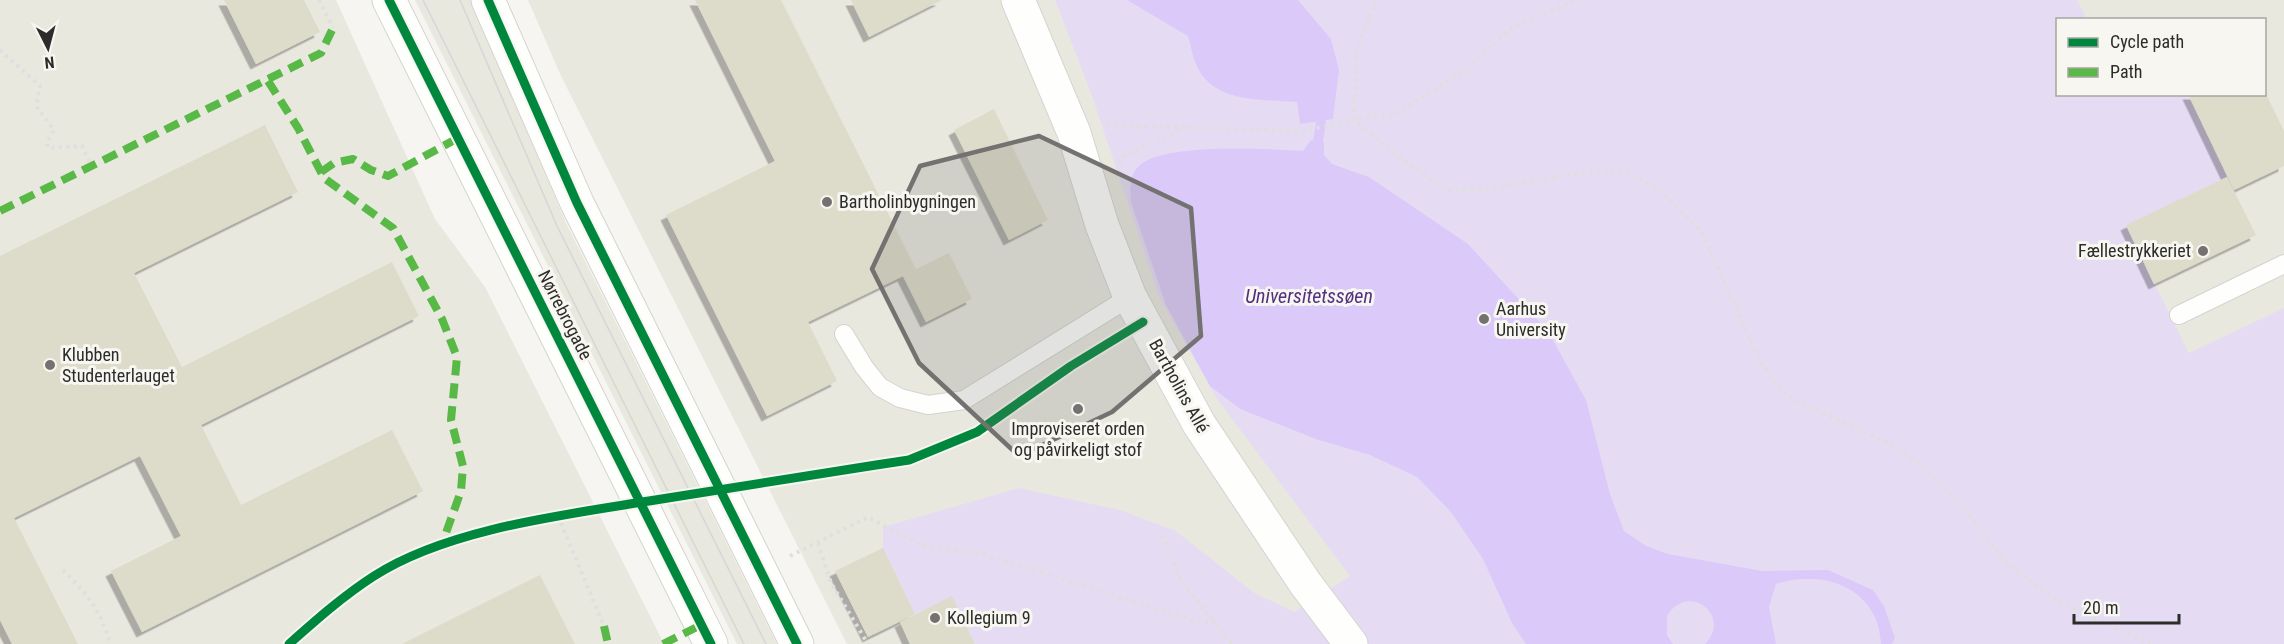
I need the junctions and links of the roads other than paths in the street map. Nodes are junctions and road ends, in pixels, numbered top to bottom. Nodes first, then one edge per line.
1 (389, 0) edge
2 (488, 0) edge
3 (1018, 0) edge
4 (2284, 264) edge
5 (1130, 297) junction
6 (2179, 315) dead end
7 (844, 334) dead end
8 (711, 644) edge
9 (797, 644) edge
10 (1351, 644) edge

1 - 8 main road, Nørrebrogade
2 - 9 main road
3 - 5 main road, Bartholins Allé
4 - 6 lane
5 - 7 lane
5 - 10 main road, Bartholins Allé

